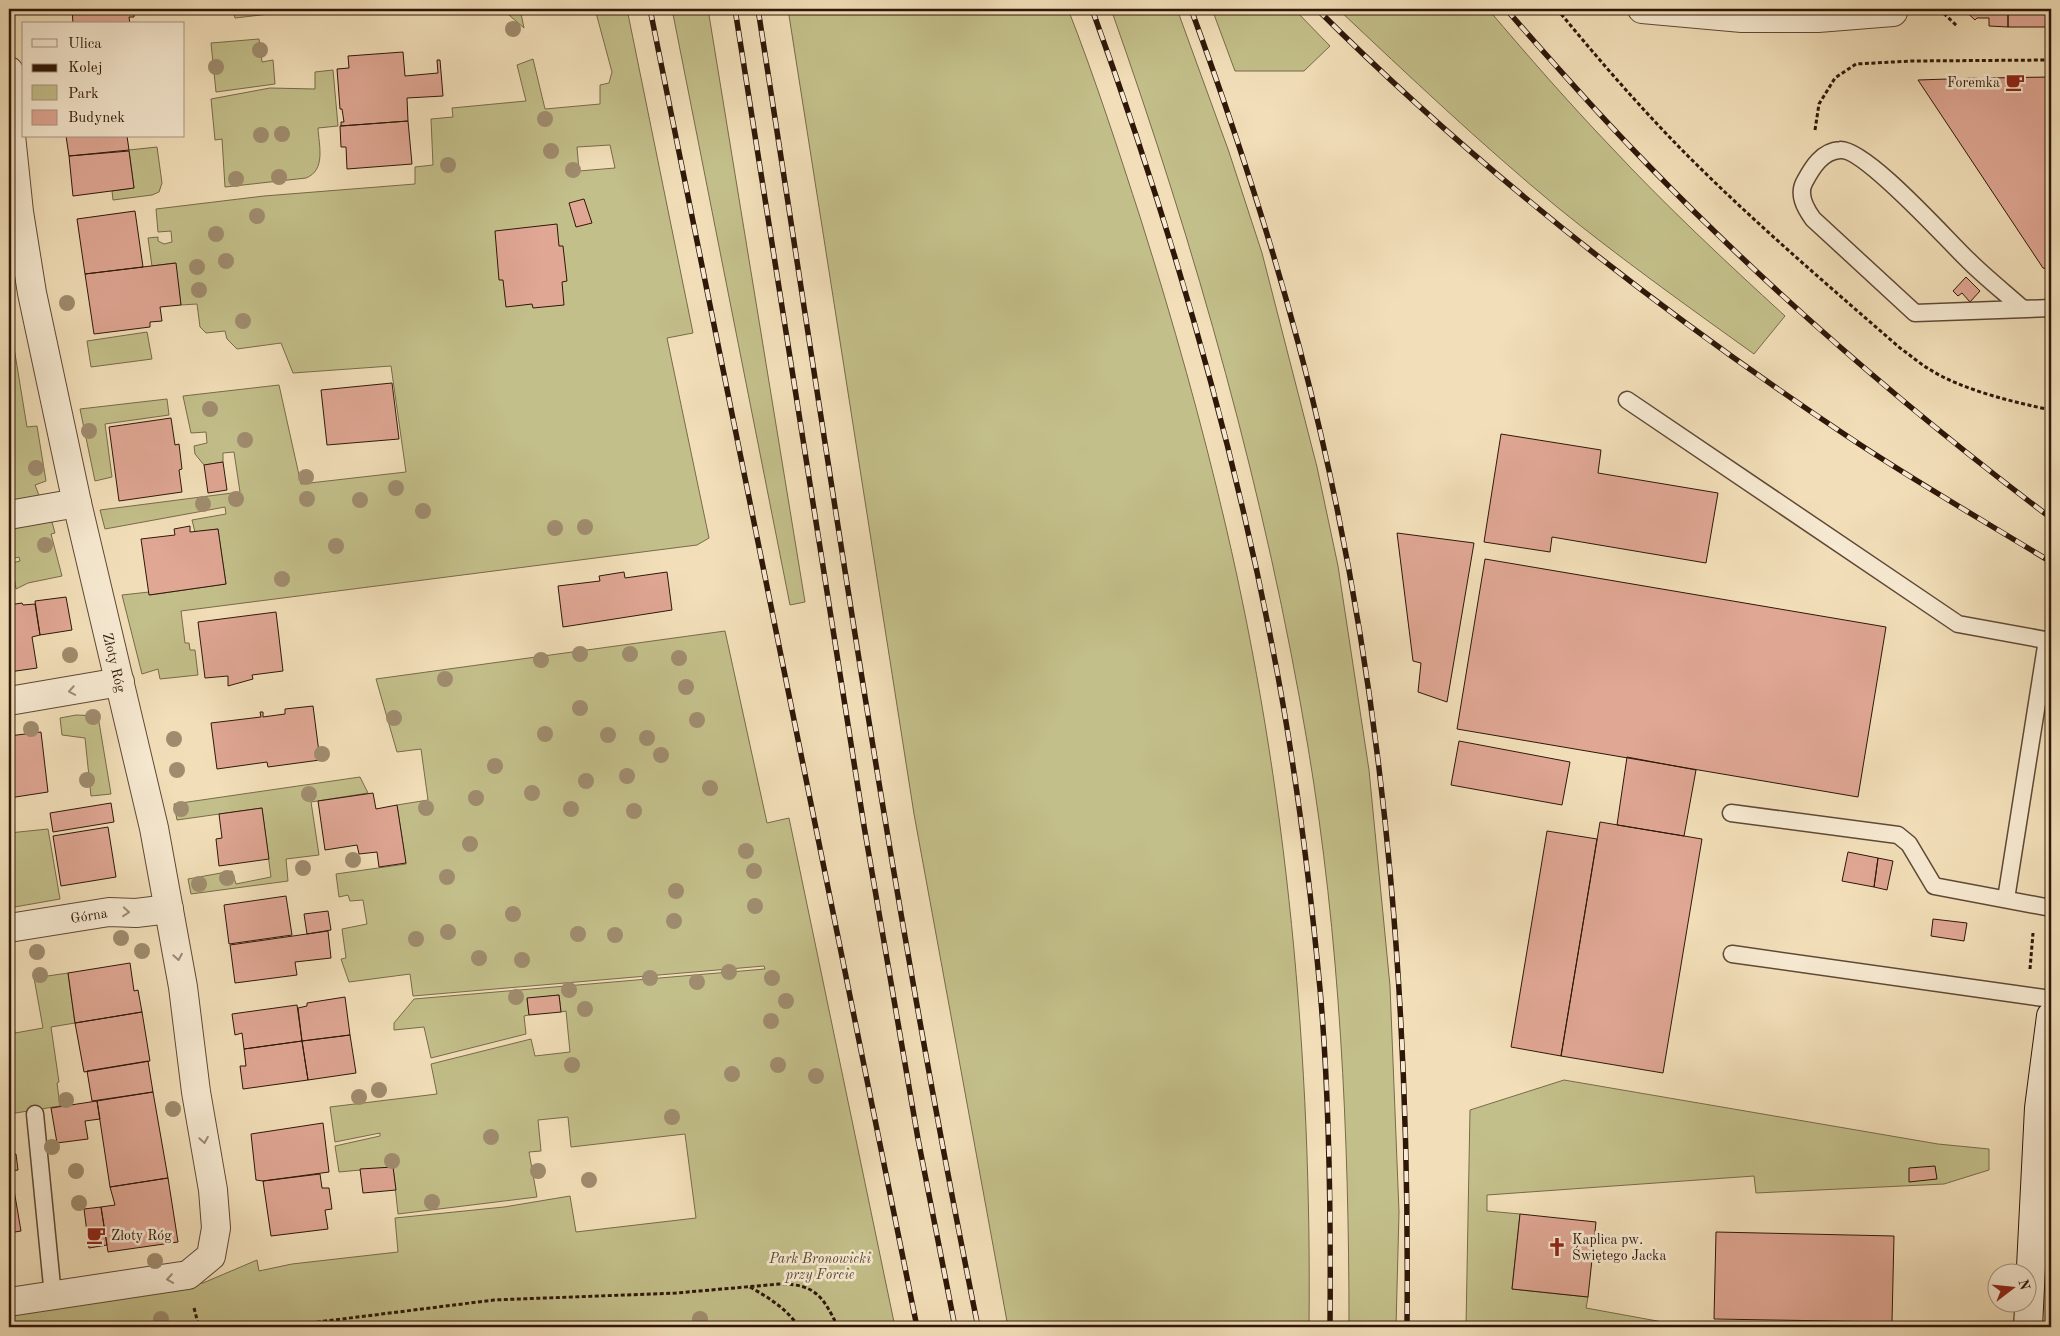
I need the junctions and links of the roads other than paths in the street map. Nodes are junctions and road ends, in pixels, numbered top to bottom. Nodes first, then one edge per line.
1 (1642, 9) edge
2 (1893, 12) dead end
3 (1738, 13) edge
4 (9, 71) edge
5 (14, 213) edge
6 (2022, 308) junction
7 (2051, 308) edge
8 (1627, 400) dead end
9 (77, 502) junction
10 (9, 515) edge
11 (2049, 641) edge
12 (120, 682) junction
13 (9, 701) edge
14 (1731, 813) dead end
15 (2006, 899) junction
16 (2051, 908) edge
17 (169, 909) junction
18 (9, 928) edge
19 (1732, 954) dead end
20 (2051, 999) edge
21 (2051, 1016) edge
22 (35, 1114) dead end
23 (53, 1296) junction
24 (9, 1302) edge
25 (2028, 1327) edge

1 - 3 street
2 - 3 street
4 - 5 street, Złoty Róg
5 - 9 street, Złoty Róg
6 - 6 lane
6 - 7 lane
8 - 11 lane
9 - 10 street
9 - 12 street, Złoty Róg
11 - 15 lane
12 -> 13 street
12 - 17 street, Złoty Róg
14 - 15 lane
15 - 16 lane
18 -> 17 street, Górna
17 -> 23 street, Złoty Róg
19 - 20 lane
21 - 25 street
22 - 23 lane
23 - 24 street

